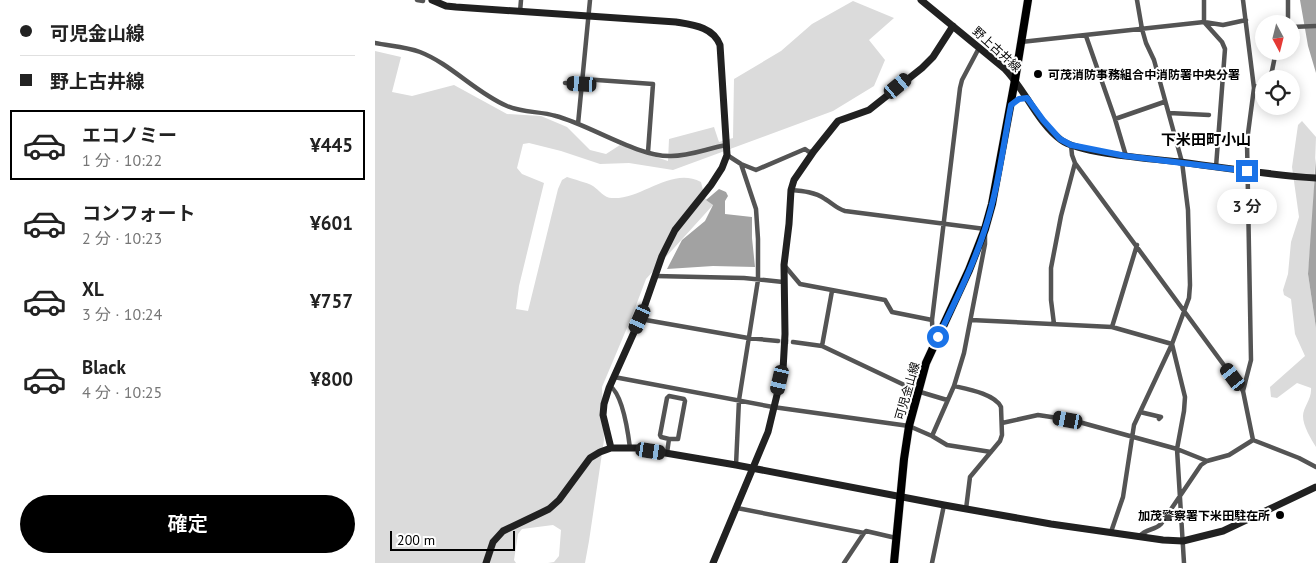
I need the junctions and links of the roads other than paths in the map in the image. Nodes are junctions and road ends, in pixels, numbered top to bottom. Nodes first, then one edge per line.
1 (417, 0) edge
2 (432, 0) edge
3 (521, 0) edge
4 (590, 0) edge
5 (921, 0) edge
6 (1028, 0) edge
7 (1137, 0) edge
8 (1204, 0) edge
9 (1243, 0) edge
10 (1288, 0) edge
11 (423, 1) edge
12 (520, 12) junction
13 (1288, 15) edge
14 (589, 17) junction
15 (1246, 20) junction
16 (1204, 22) junction
17 (953, 26) junction
18 (1316, 26) edge
19 (1300, 27) edge
20 (1142, 29) junction
21 (1086, 36) junction
22 (375, 42) edge
23 (1021, 42) junction
24 (979, 48) junction
25 (1015, 80) junction
26 (583, 82) junction
27 (565, 83) dead end
28 (1254, 88) joint
29 (1027, 98) junction
30 (1164, 102) junction
31 (1011, 105) junction
32 (1169, 113) junction
33 (1209, 114) dead end
34 (1115, 118) junction
35 (578, 124) junction
36 (727, 145) junction
37 (1071, 145) junction
38 (813, 151) junction
39 (648, 152) junction
40 (727, 155) junction
41 (1126, 156) junction
42 (1075, 162) junction
43 (1182, 162) junction
44 (741, 164) junction
45 (1216, 167) junction
46 (1247, 171) junction
47 (1316, 178) edge
48 (791, 190) junction
49 (945, 223) junction
50 (985, 229) junction
51 (1137, 245) junction
52 (784, 266) junction
53 (655, 276) junction
54 (758, 280) junction
55 (783, 282) junction
56 (832, 291) junction
57 (1184, 311) junction
58 (640, 319) junction
59 (933, 320) junction
60 (971, 320) junction
61 (1054, 324) junction
62 (1112, 327) junction
63 (748, 338) junction
64 (778, 341) tunnel mouth
65 (793, 342) tunnel mouth
66 (1172, 344) junction
67 (822, 346) junction
68 (933, 348) junction
69 (614, 377) junction
70 (610, 386) junction
71 (954, 386) junction
72 (917, 391) junction
73 (1243, 391) junction
74 (739, 400) junction
75 (947, 400) junction
76 (773, 407) junction
77 (1140, 412) junction
78 (1159, 419) dead end
79 (1002, 423) junction
80 (909, 426) junction
81 (932, 436) junction
82 (1132, 437) junction
83 (669, 439) junction
84 (1253, 440) junction
85 (611, 448) junction
86 (630, 448) junction
87 (1177, 449) junction
88 (991, 452) junction
89 (667, 453) junction
90 (1207, 461) junction
91 (736, 465) junction
92 (1316, 467) edge
93 (752, 468) junction
94 (1316, 487) edge
95 (1181, 494) junction
96 (900, 497) junction
97 (944, 506) junction
98 (737, 508) junction
99 (966, 509) junction
100 (1111, 532) junction
101 (864, 533) junction
102 (1139, 537) junction
103 (896, 538) junction
104 (1183, 541) junction
105 (486, 563) edge
106 (713, 563) edge
107 (844, 563) edge
108 (894, 563) edge
109 (932, 563) edge
110 (1184, 563) edge

1 - 11 street
2 - 12 street
3 - 12 street
4 - 14 street
5 - 17 street, 野上古井線
6 - 23 main road, 可児金山線
7 - 20 street
8 - 16 street
9 - 15 street
10 - 13 street
12 - 14 street
14 - 26 street
14 - 36 street
15 - 16 street
15 - 28 street
16 - 20 street
16 - 45 street
17 - 24 street, 野上古井線
17 - 38 street
18 - 19 street
20 - 21 street
20 - 30 street
21 - 23 street
21 - 34 street
22 - 35 street
23 - 25 main road, 可児金山線
24 - 25 street, 野上古井線
24 - 49 street
25 - 29 street, 野上古井線
25 - 31 main road, 可児金山線
26 - 27 street
26 - 35 street
26 - 39 street
28 - 46 street
29 - 31 street
29 - 37 street, 野上古井線
30 - 32 street
30 - 34 street
31 - 50 main road, 可児金山線
32 - 33 street
32 - 43 street
34 - 41 street
35 - 39 street
36 - 39 street
36 - 40 street
37 - 41 street, 野上古井線
37 - 42 street
38 - 44 street
38 - 48 street
40 - 44 street
40 - 53 street
41 - 43 street, 野上古井線
42 - 51 street
42 - 61 street
43 - 45 street, 野上古井線
43 - 57 street
44 - 54 street
45 - 46 street, 野上古井線
46 - 47 street, 野上古井線
46 - 73 street
48 - 49 street
48 - 52 street
49 - 50 street
49 - 59 street
50 - 60 street
50 - 68 main road, 可児金山線
51 - 57 street
51 - 62 street
52 - 55 street
52 - 56 street
53 - 54 street
53 - 58 street
54 - 55 street
54 - 63 street
55 - 76 street
56 - 59 street
56 - 67 street
57 - 66 street
57 - 73 street
58 - 63 street
58 - 69 street
59 - 68 street
60 - 61 street
60 - 71 street
61 - 62 street
62 - 66 street
63 - 64 street
63 - 74 street
65 - 67 street
66 - 77 street
66 - 87 street
67 - 72 street
68 - 72 main road, 可児金山線
69 - 70 street
69 - 74 street
70 - 85 street
70 - 86 street
71 - 75 street
71 - 79 street
72 - 75 street
72 - 80 main road, 可児金山線
73 - 84 street
74 - 76 street
74 - 91 street
75 - 81 street
76 - 80 street
76 - 93 street
77 - 78 street
77 - 82 street
79 - 82 street
79 - 88 street
80 - 81 street
80 - 96 main road, 可児金山線
81 - 88 street
82 - 87 street
82 - 100 street
83 - 83 street
83 - 89 street
84 - 90 street
84 - 92 street
85 - 86 street
85 - 105 street
86 - 89 street
87 - 90 street
87 - 95 street
88 - 99 street
89 - 91 street
90 - 95 street
91 - 93 street
93 - 96 street
93 - 98 street
94 - 104 street
95 - 102 street
95 - 104 street
96 - 97 street
96 - 103 main road, 可児金山線
97 - 99 street
97 - 109 street
98 - 101 street
98 - 106 street
99 - 100 street
100 - 102 street
101 - 103 street
101 - 107 street
102 - 104 street
103 - 108 main road, 可児金山線
104 - 110 street

